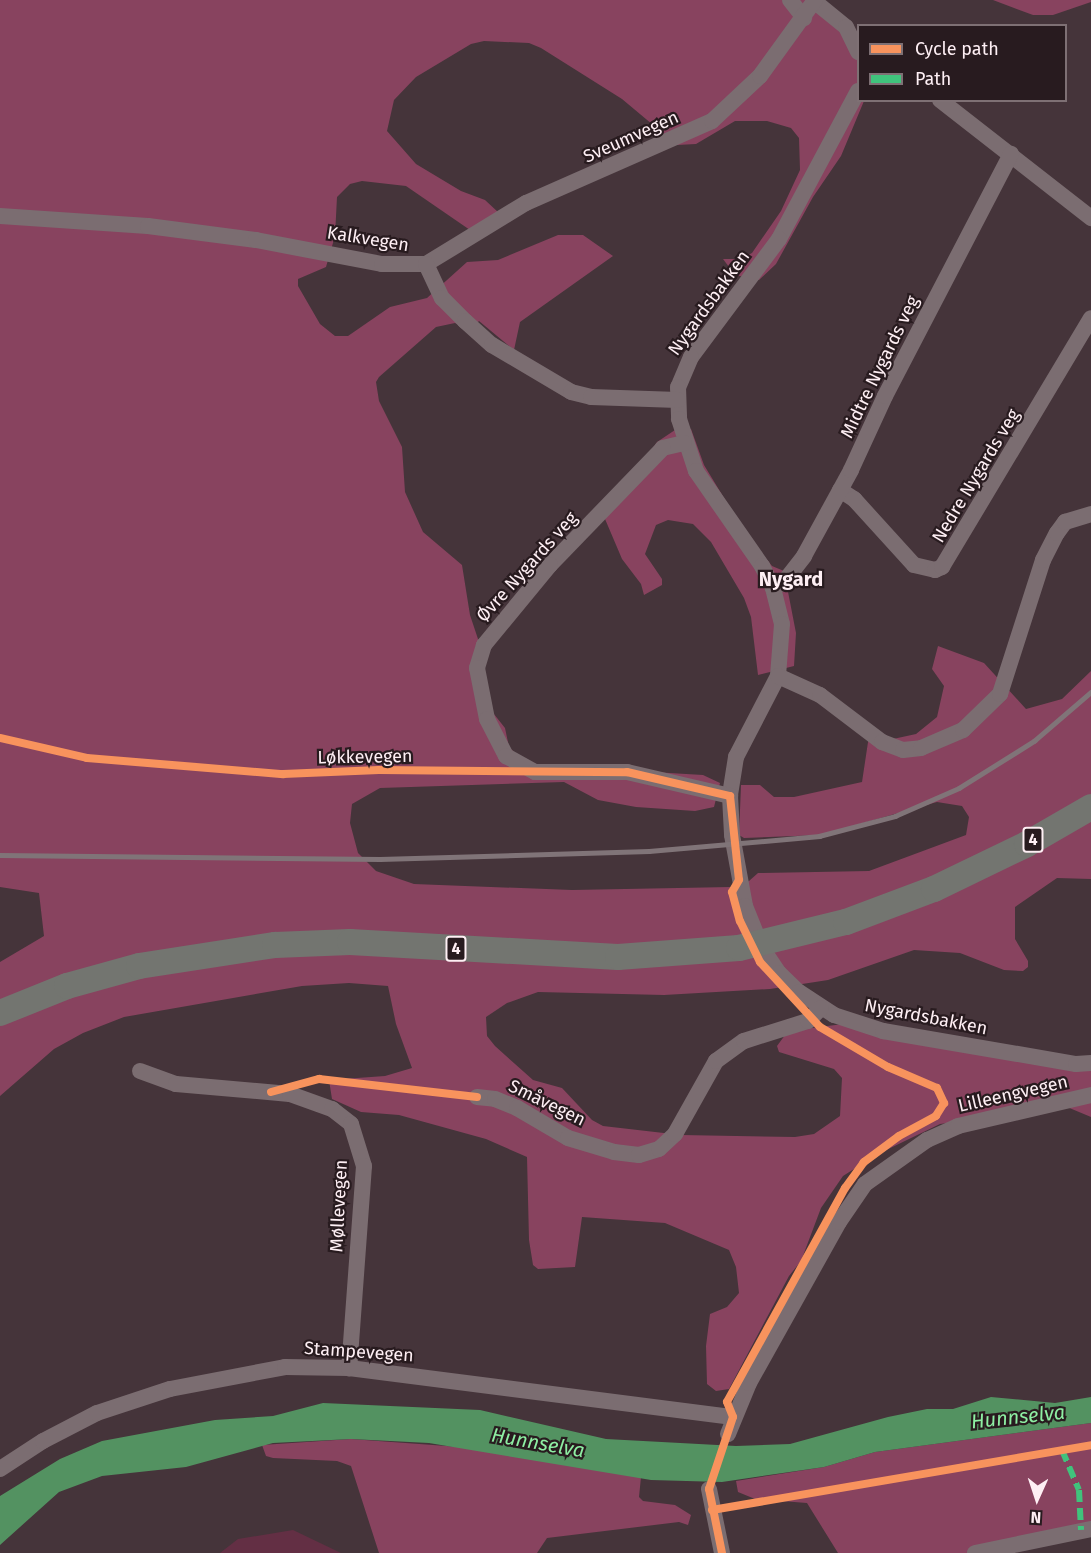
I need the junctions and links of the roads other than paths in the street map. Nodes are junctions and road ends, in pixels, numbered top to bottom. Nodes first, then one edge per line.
1 (790, 0) edge
2 (814, 0) edge
3 (804, 18) junction
4 (857, 50) edge
5 (857, 93) edge
6 (943, 102) edge
7 (1011, 154) junction
8 (0, 216) edge
9 (1091, 218) edge
10 (426, 264) junction
11 (1091, 318) edge
12 (678, 400) junction
13 (684, 443) junction
14 (840, 490) junction
15 (1091, 514) edge
16 (773, 588) junction
17 (778, 676) junction
18 (730, 796) junction
19 (1091, 807) edge
20 (821, 1008) junction
21 (0, 1013) edge
22 (1091, 1063) edge
23 (140, 1071) dead end
24 (1091, 1095) edge
25 (477, 1097) dead end
26 (349, 1368) junction
27 (733, 1417) junction
28 (728, 1434) dead end
29 (0, 1469) edge
30 (710, 1489) dead end
31 (1091, 1529) edge
32 (994, 1551) edge
33 (722, 1553) edge
34 (975, 1553) edge

1 - 3 street
2 - 3 street, Sveumvegen
2 - 4 street
3 - 10 street, Sveumvegen
5 - 12 street, Nygardsbakken
6 - 7 street
7 - 9 street
7 - 14 street, Midtre Nygards veg
8 - 10 street, Kalkvegen
10 - 12 street, Kalkvegen
11 - 14 street, Nedre Nygards veg
12 - 13 street, Nygardsbakken
13 - 16 street, Nygardsbakken
13 - 18 street, Øvre Nygards veg
14 - 16 street, Midtre Nygards veg
15 - 17 street
16 - 17 street, Nygardsbakken
17 - 18 street, Nygardsbakken
18 - 20 street, Nygardsbakken
19 - 21 highway, 4
20 - 22 street, Nygardsbakken
20 - 25 street, Småvegen
23 - 26 street, Møllevegen
24 - 27 street, Lilleengvegen
26 - 27 street, Stampevegen
26 - 29 street, Stampevegen
27 - 28 street, Lilleengvegen
30 - 33 street
31 - 32 street
32 - 34 street

